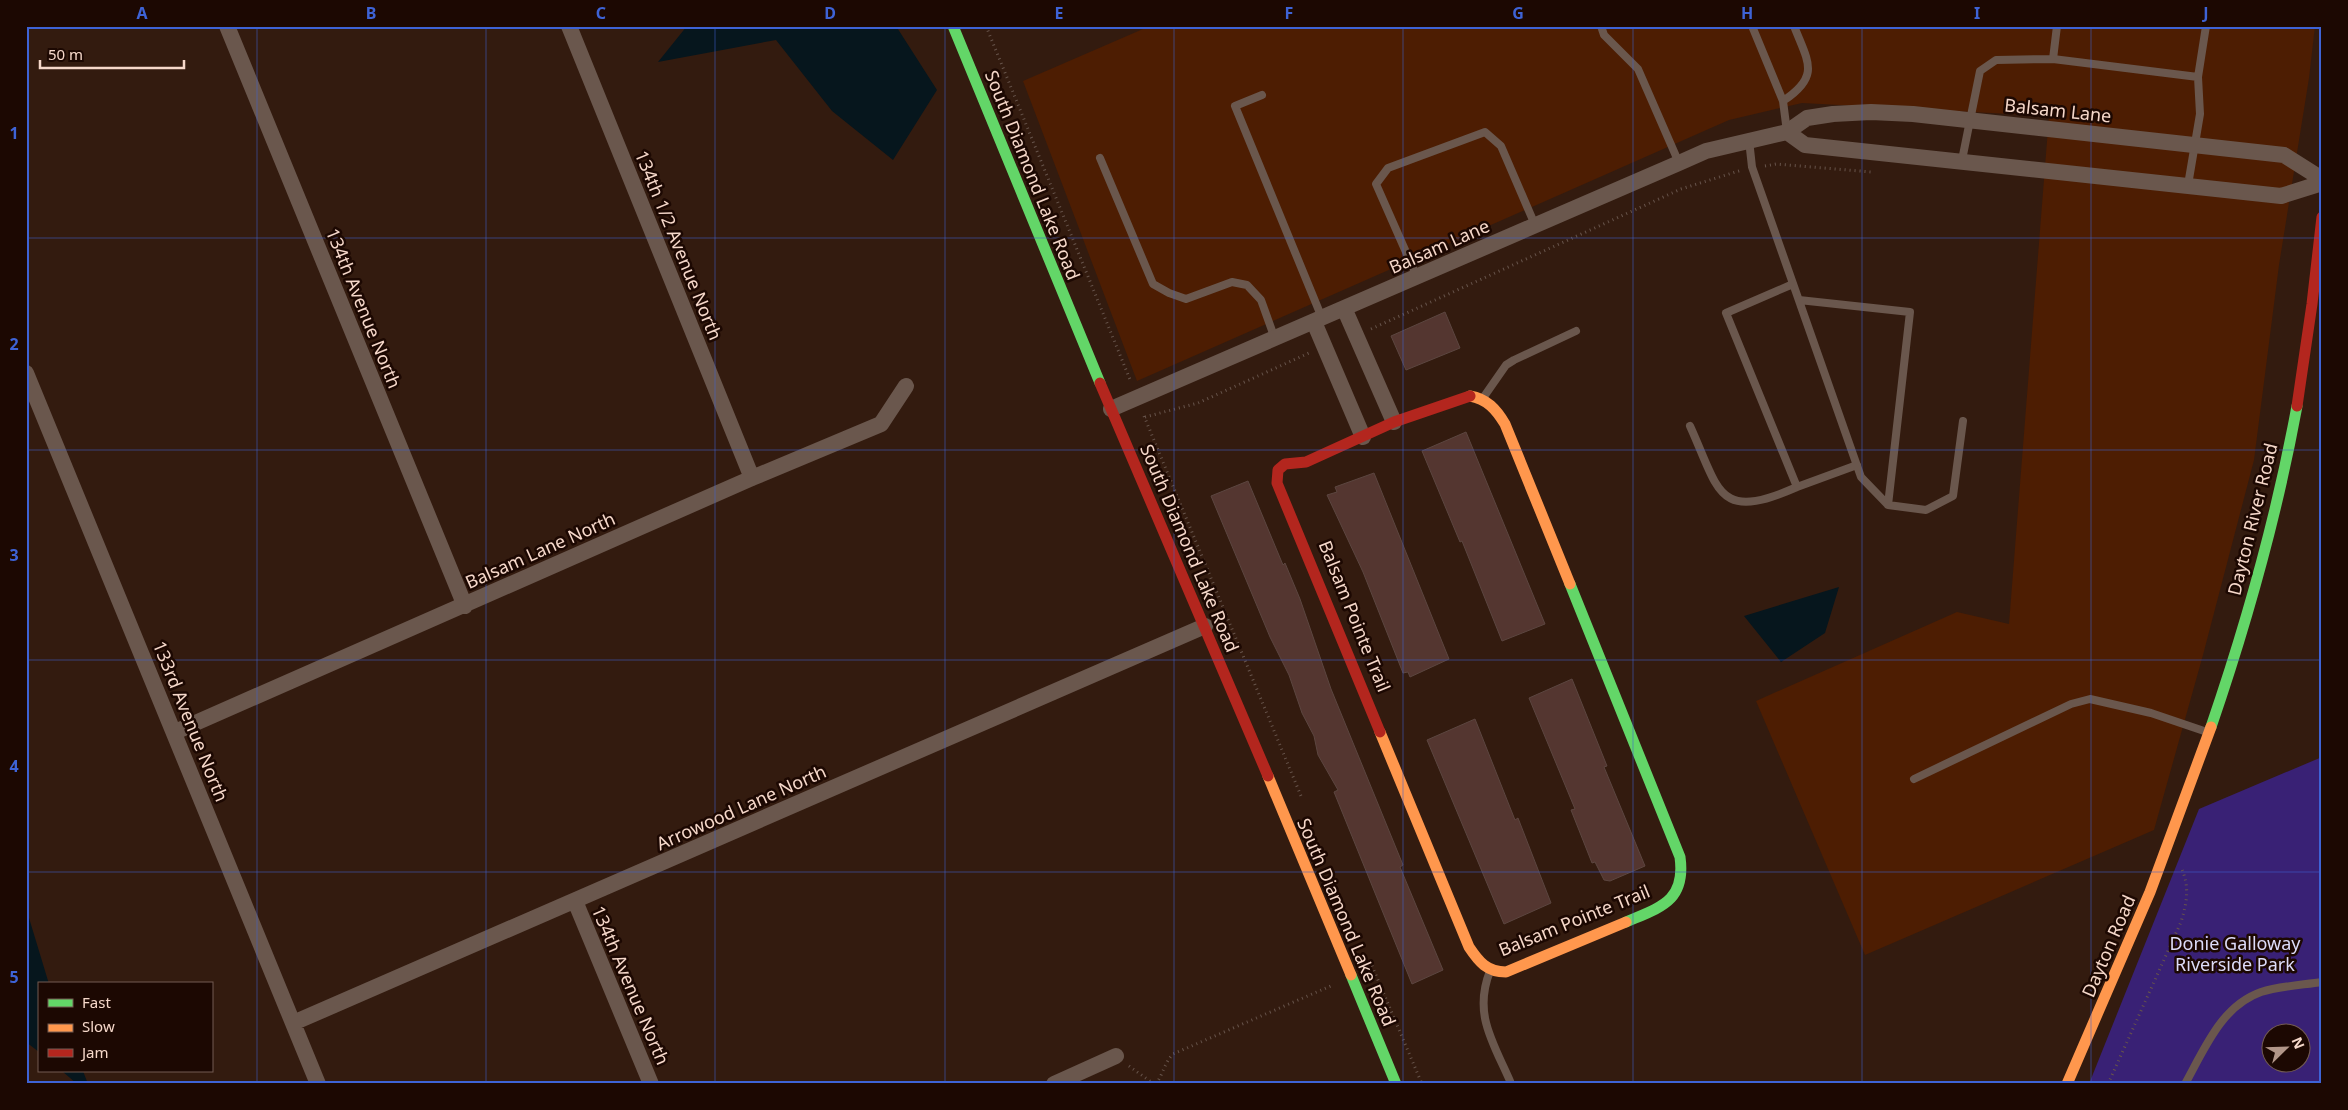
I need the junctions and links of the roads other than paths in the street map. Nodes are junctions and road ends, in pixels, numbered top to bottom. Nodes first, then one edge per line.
1 (227, 26) edge
2 (569, 26) edge
3 (953, 26) edge
4 (1601, 26) edge
5 (1752, 26) edge
6 (1794, 26) edge
7 (2057, 26) edge
8 (2206, 26) edge
9 (2053, 59) junction
10 (2198, 76) junction
11 (1262, 95) dead end
12 (1783, 101) junction
13 (1970, 121) junction
14 (1787, 132) junction
15 (1749, 140) junction
16 (2194, 146) junction
17 (1100, 158) dead end
18 (1962, 160) junction
19 (1679, 162) junction
20 (2322, 181) edge
21 (2188, 185) junction
22 (2322, 217) edge
23 (1535, 225) junction
24 (1417, 278) junction
25 (1793, 284) junction
26 (1799, 300) junction
27 (1344, 308) junction
28 (1318, 320) junction
29 (1576, 331) dead end
30 (1275, 339) junction
31 (26, 373) edge
32 (906, 386) dead end
33 (1482, 399) junction
34 (1110, 409) junction
35 (1963, 421) dead end
36 (1394, 422) junction
37 (1690, 426) dead end
38 (1363, 437) junction
39 (1857, 465) junction
40 (752, 478) junction
41 (1797, 487) junction
42 (1888, 505) junction
43 (465, 606) junction
44 (1205, 626) junction
45 (174, 732) junction
46 (2209, 733) junction
47 (1914, 779) dead end
48 (2178, 820) joint
49 (575, 901) junction
50 (1490, 971) junction
51 (2322, 982) edge
52 (293, 1023) junction
53 (1116, 1056) road end
54 (1510, 1081) dead end
55 (318, 1084) edge
56 (651, 1084) edge
57 (1054, 1084) edge
58 (1396, 1084) edge
59 (2067, 1084) edge
60 (2185, 1084) edge

1 - 43 street, 134th Avenue North
2 - 40 street, 134th 1/2 Avenue North
3 - 34 street, South Diamond Lake Road
4 - 19 lane
5 - 12 lane
6 - 12 lane
7 - 9 lane
8 - 10 lane
9 - 10 lane
9 - 13 lane
10 - 16 lane
11 - 28 lane
12 - 14 lane
13 - 14 street, Balsam Lane
13 - 16 street, Balsam Lane
13 - 18 lane
14 - 15 street, Balsam Lane
14 - 18 street, Balsam Lane
15 - 19 street, Balsam Lane
15 - 25 lane
16 - 20 street, Balsam Lane
16 - 21 lane
17 - 30 lane
18 - 21 street, Balsam Lane
19 - 23 street, Balsam Lane
20 - 21 street, Balsam Lane
22 - 46 street, Dayton River Road
23 - 24 street, Balsam Lane
23 - 24 lane
24 - 27 street, Balsam Lane
25 - 26 lane
25 - 41 lane
26 - 39 lane
26 - 42 lane
27 - 28 street, Balsam Lane
27 - 36 street
28 - 30 street, Balsam Lane
28 - 38 street
29 - 33 lane
30 - 34 street, Balsam Lane
31 - 45 street, 133rd Avenue North
32 - 40 street, Balsam Lane North
33 - 36 street, Balsam Pointe Trail
33 - 50 street, Balsam Pointe Trail
34 - 44 street, South Diamond Lake Road
35 - 42 lane
36 - 38 street, Balsam Pointe Trail
37 - 41 lane
38 - 50 street, Balsam Pointe Trail
39 - 41 lane
39 - 42 lane
40 - 43 street, Balsam Lane North
43 - 45 street, Balsam Lane North
44 - 49 street, Arrowood Lane North
44 - 58 street, South Diamond Lake Road
45 - 52 street, 133rd Avenue North
46 - 47 lane
46 - 48 street, Dayton River Road
48 - 59 street, Dayton Road
49 - 52 street, Arrowood Lane North
49 - 56 street, 134th Avenue North
50 - 54 lane
51 - 60 lane
52 - 55 street, 133rd Avenue North
53 - 57 street

